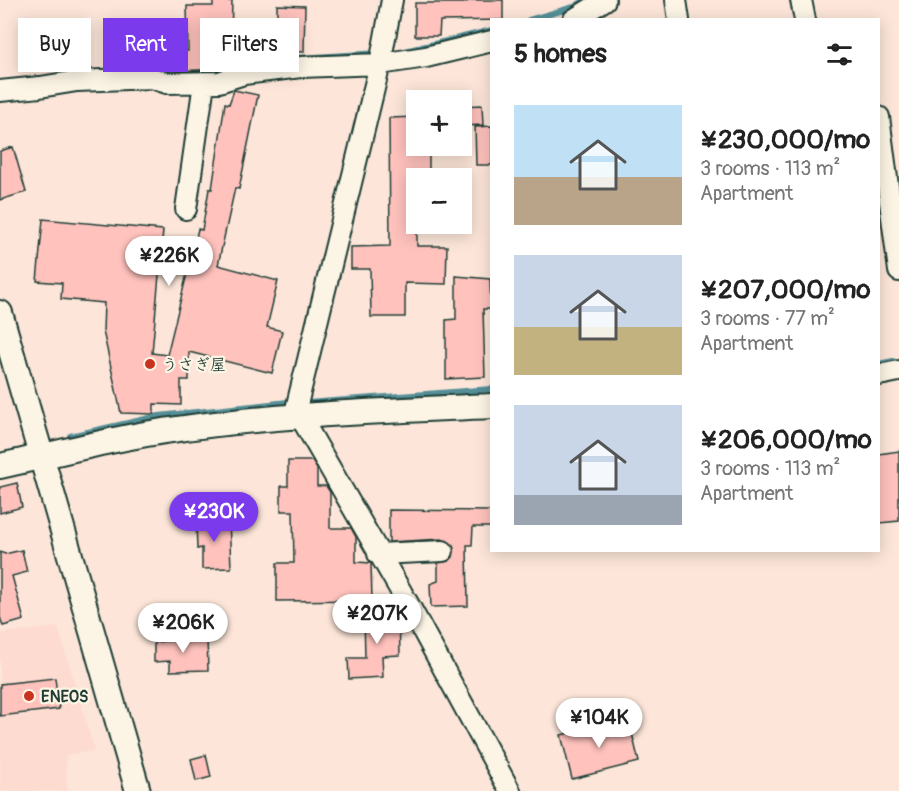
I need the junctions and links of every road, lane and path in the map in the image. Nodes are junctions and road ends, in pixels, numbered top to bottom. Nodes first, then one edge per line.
1 (392, 0) edge
2 (605, 0) edge
3 (676, 0) edge
4 (801, 0) edge
5 (576, 18) edge
6 (679, 18) edge
7 (805, 18) edge
8 (490, 41) edge
9 (382, 56) junction
10 (204, 83) junction
11 (0, 91) edge
12 (880, 125) edge
13 (186, 209) dead end
14 (899, 271) edge
15 (0, 313) edge
16 (899, 371) edge
17 (880, 375) edge
18 (490, 406) edge
19 (298, 416) junction
20 (42, 457) junction
21 (0, 466) edge
22 (443, 551) dead end
23 (378, 554) junction
24 (138, 791) edge
25 (510, 791) edge

1 - 9 street
2 - 5 street
3 - 6 street
4 - 7 street
8 - 9 street
9 - 10 street
9 - 19 street
10 - 11 street
10 - 13 street
12 - 14 street
15 - 20 street
16 - 17 street
18 - 19 street
19 - 20 street
19 - 23 street
20 - 21 street
20 - 24 street
22 - 23 street
23 - 25 street

